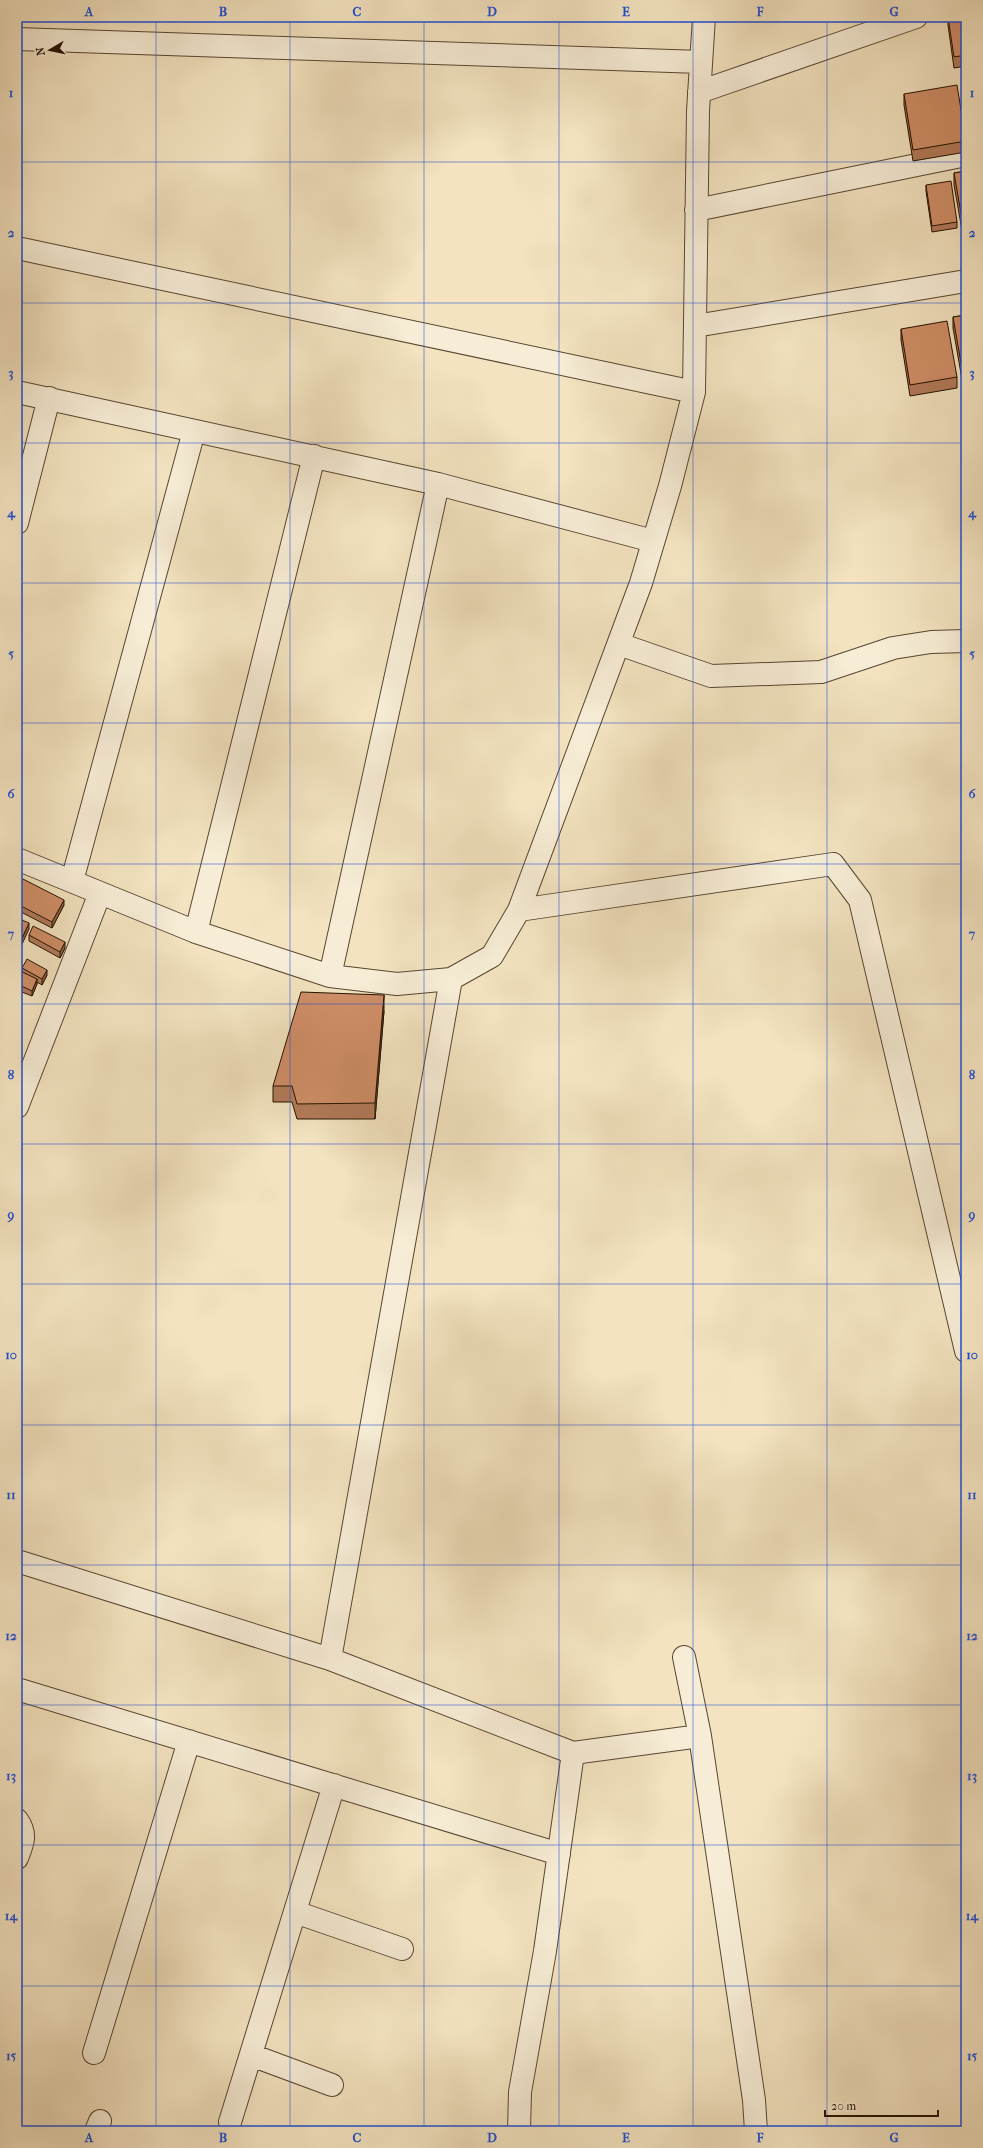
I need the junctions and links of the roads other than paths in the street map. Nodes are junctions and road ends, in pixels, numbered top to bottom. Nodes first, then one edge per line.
1 (704, 17) edge
2 (916, 17) edge
3 (17, 39) edge
4 (701, 62) junction
5 (699, 92) junction
6 (966, 156) edge
7 (696, 210) junction
8 (17, 248) edge
9 (966, 281) edge
10 (694, 326) junction
11 (17, 392) edge
12 (694, 392) junction
13 (49, 398) junction
14 (194, 431) junction
15 (314, 456) junction
16 (438, 484) junction
17 (17, 524) edge
18 (653, 541) junction
19 (966, 641) edge
20 (619, 644) junction
21 (17, 859) edge
22 (72, 881) junction
23 (100, 893) junction
24 (519, 910) junction
25 (196, 932) junction
26 (330, 976) junction
27 (451, 979) junction
28 (17, 1106) edge
29 (966, 1351) edge
30 (17, 1561) edge
31 (684, 1656) dead end
32 (330, 1660) junction
33 (17, 1689) edge
34 (700, 1736) junction
35 (189, 1741) junction
36 (573, 1753) junction
37 (334, 1785) junction
38 (17, 1820) edge
39 (559, 1854) junction
40 (17, 1858) edge
41 (295, 1912) junction
42 (402, 1949) dead end
43 (94, 2053) dead end
44 (251, 2055) junction
45 (332, 2085) dead end
46 (230, 2122) dead end
47 (519, 2131) edge
48 (756, 2131) edge

1 - 4 street
2 - 5 street
3 - 4 street
4 - 5 street
5 - 7 street
6 - 7 street
7 - 10 street
8 - 12 street
9 - 10 street
10 - 12 street
11 - 13 street
12 - 18 street
13 - 14 street
13 - 17 street
14 - 15 street
14 - 22 street
15 - 16 street
15 - 25 street
16 - 18 street
16 - 26 street
18 - 20 street
19 - 20 street
20 - 24 street
21 - 22 street
22 - 23 street
23 - 25 street
23 - 28 street
24 - 27 street
24 - 29 street
25 - 26 street
26 - 27 street
27 - 32 street
30 - 32 street
31 - 34 street
32 - 36 street
33 - 35 street
34 - 36 street
34 - 48 street
35 - 37 street
35 - 43 street
36 - 39 street
37 - 39 street
37 - 41 street
38 - 40 street
39 - 47 street
41 - 42 street
41 - 44 street
44 - 45 street
44 - 46 street

